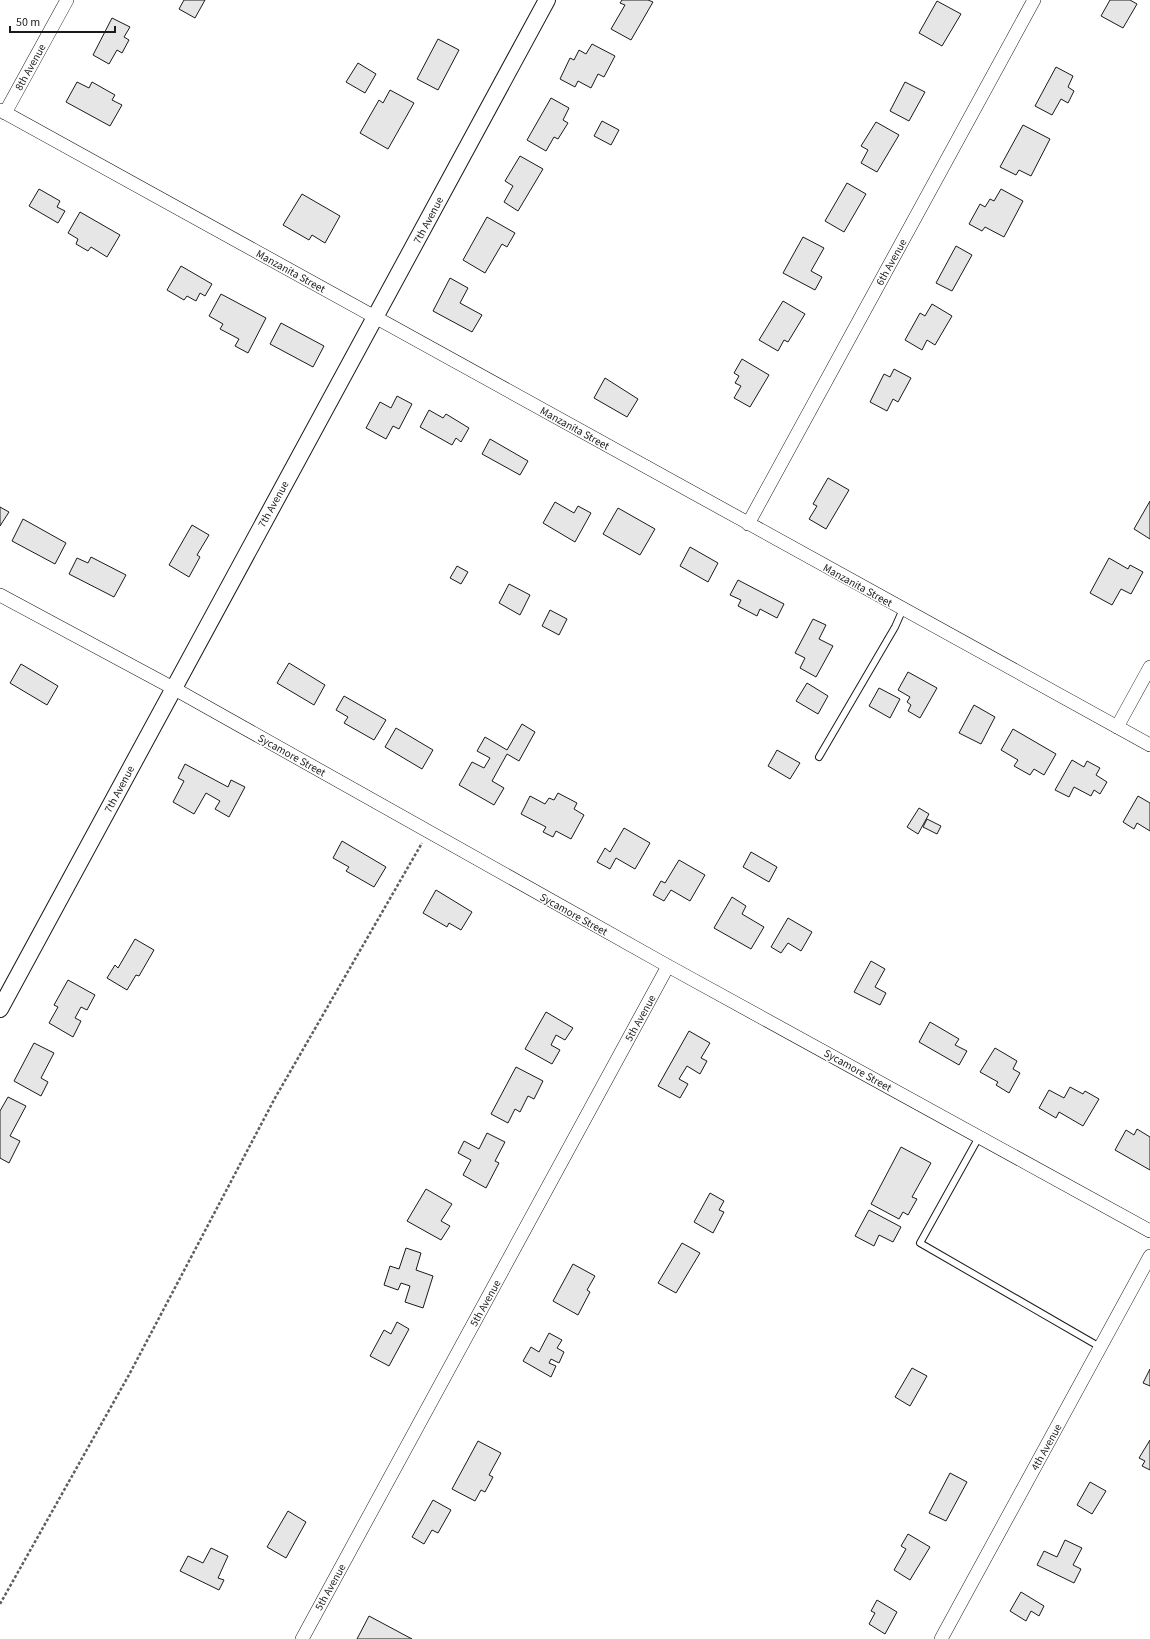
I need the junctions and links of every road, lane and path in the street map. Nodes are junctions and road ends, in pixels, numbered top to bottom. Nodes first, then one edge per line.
1 (67, 0) edge
2 (547, 0) edge
3 (1034, 0) edge
4 (3, 111) edge
5 (375, 317) junction
6 (748, 524) junction
7 (0, 595) edge
8 (903, 609) junction
9 (1150, 667) edge
10 (173, 688) junction
11 (1117, 727) junction
12 (1150, 745) edge
13 (819, 757) dead end
14 (429, 832) junction
15 (668, 966) junction
16 (0, 1009) edge
17 (979, 1137) junction
18 (1150, 1231) edge
19 (1150, 1256) edge
20 (1100, 1347) junction
21 (0, 1604) edge
22 (302, 1639) edge
23 (941, 1639) edge

1 - 4 street, 8th Avenue
2 - 5 street, 7th Avenue
3 - 6 street, 6th Avenue
4 - 5 street, Manzanita Street
5 - 6 street, Manzanita Street
5 - 10 street, 7th Avenue
6 - 8 street, Manzanita Street
7 - 10 street, Sycamore Street
8 - 11 street, Manzanita Street
8 - 13 lane
9 - 11 street
10 - 14 street, Sycamore Street
10 - 16 street, 7th Avenue
11 - 12 street, Manzanita Street
14 - 15 street, Sycamore Street
14 - 21 path
15 - 17 street, Sycamore Street
15 - 22 street, 5th Avenue
17 - 18 street, Sycamore Street
17 - 20 lane
19 - 20 street, 4th Avenue
20 - 23 street, 4th Avenue

